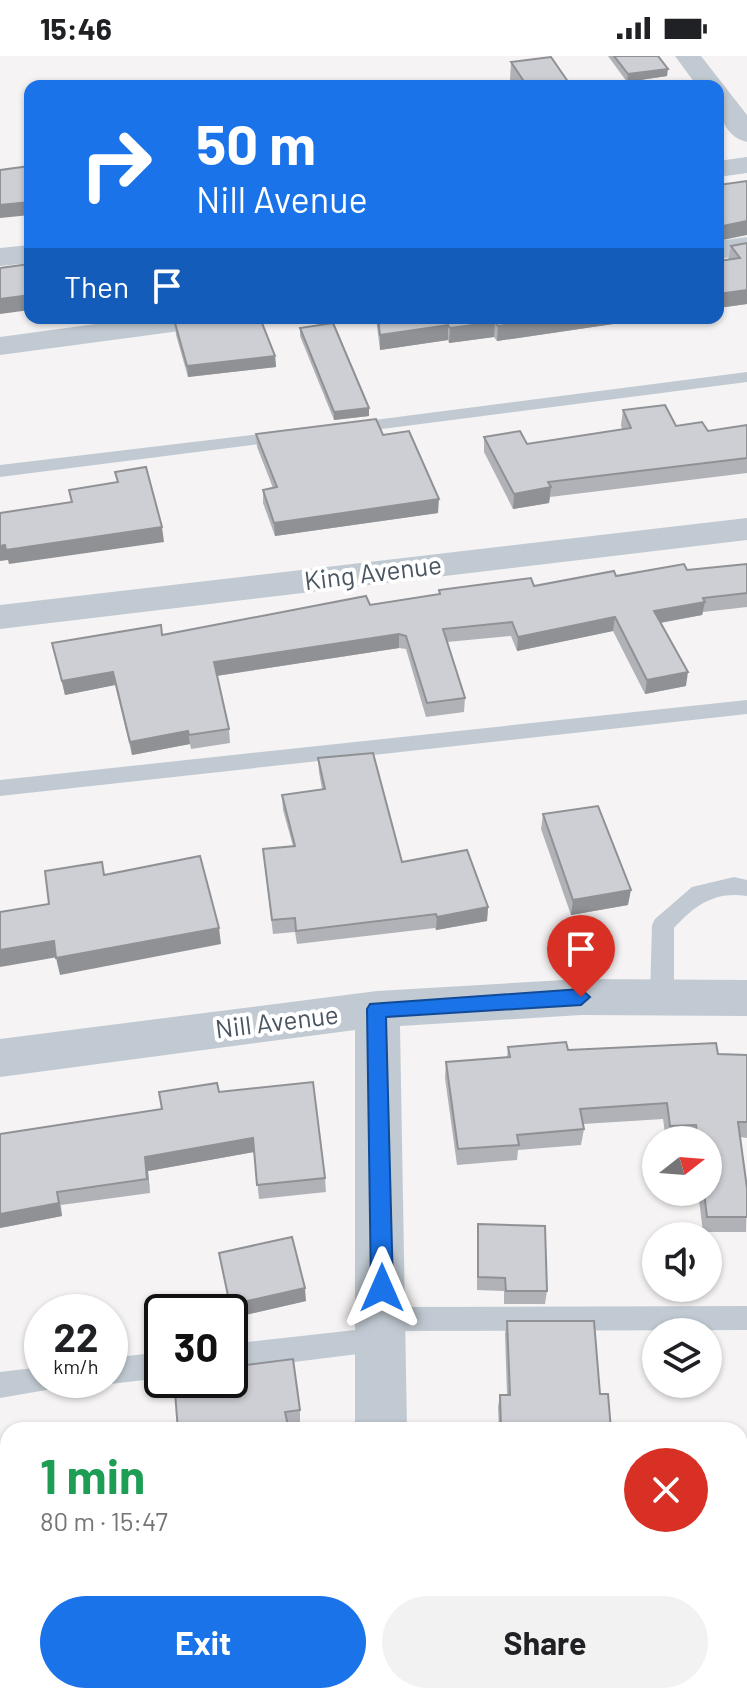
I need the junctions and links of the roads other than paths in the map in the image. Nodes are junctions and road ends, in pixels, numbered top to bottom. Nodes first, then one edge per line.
1 (688, 56) edge
2 (706, 80) edge
3 (724, 103) edge
4 (747, 134) edge
5 (747, 165) edge
6 (724, 168) edge
7 (747, 246) edge
8 (724, 249) edge
9 (24, 255) edge
10 (0, 257) edge
11 (98, 325) edge
12 (0, 346) edge
13 (747, 377) edge
14 (330, 430) edge
15 (299, 434) edge
16 (0, 471) edge
17 (747, 529) edge
18 (0, 617) edge
19 (747, 707) edge
20 (0, 788) edge
21 (747, 888) edge
22 (662, 997) junction
23 (747, 998) edge
24 (377, 1009) junction
25 (0, 1058) edge
26 (747, 1318) edge
27 (382, 1329) junction
28 (248, 1354) edge
29 (24, 1382) edge
30 (0, 1385) edge
31 (381, 1422) edge

1 - 2 street
3 - 4 street
5 - 6 street
7 - 8 street
9 - 10 street
11 - 12 street
13 - 14 lane
15 - 16 lane
17 - 18 street, King Avenue
19 - 20 lane
21 - 22 lane
22 - 23 street, Nill Avenue
22 - 24 street, Nill Avenue
24 - 25 street, Nill Avenue
24 - 27 street
26 - 27 lane
27 - 28 lane
27 - 31 street
29 - 30 lane

